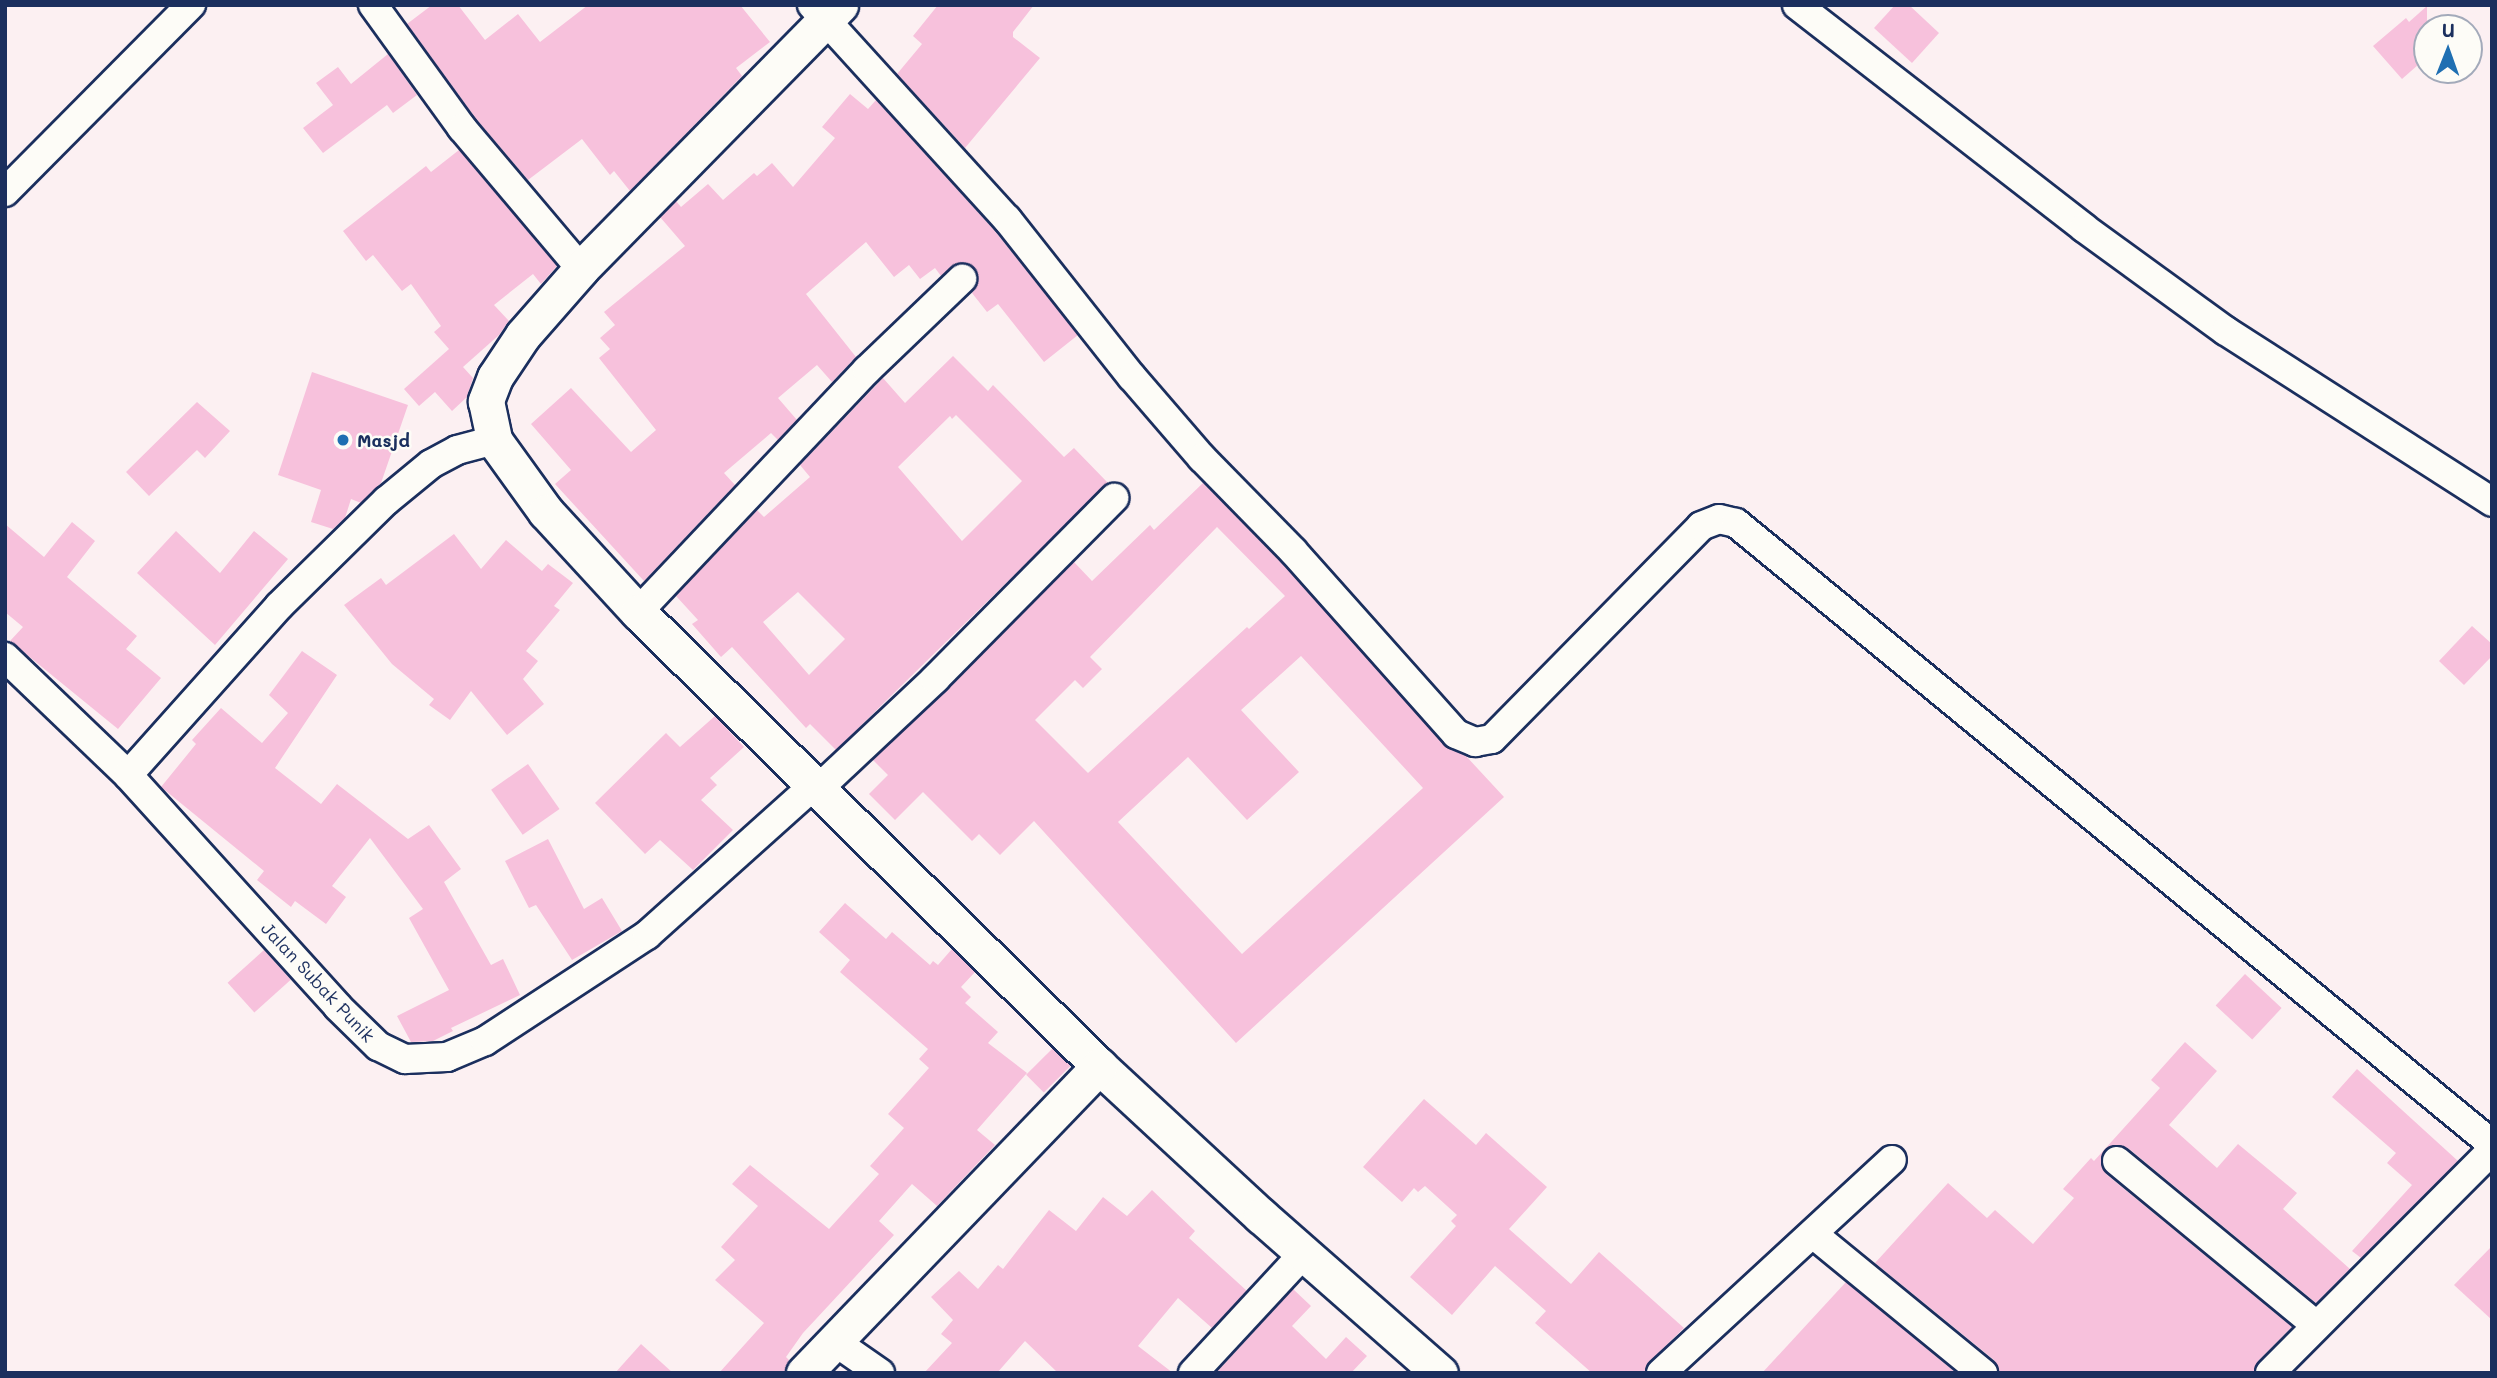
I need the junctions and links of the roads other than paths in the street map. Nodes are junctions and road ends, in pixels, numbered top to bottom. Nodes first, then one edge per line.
1 (191, 5) edge
2 (373, 5) edge
3 (1797, 5) edge
4 (826, 10) edge
5 (5, 192) edge
6 (581, 269) junction
7 (962, 279) dead end
8 (494, 440) junction
9 (1114, 498) dead end
10 (2492, 502) edge
11 (638, 612) junction
12 (5, 657) edge
13 (128, 775) junction
14 (816, 787) junction
15 (1098, 1066) junction
16 (2492, 1144) edge
17 (2492, 1150) edge
18 (1892, 1160) dead end
19 (2117, 1161) dead end
20 (1813, 1234) junction
21 (1304, 1254) junction
22 (2316, 1325) junction
23 (835, 1341) junction
24 (803, 1373) edge
25 (880, 1373) edge
26 (1193, 1373) edge
27 (1440, 1373) edge
28 (1661, 1373) edge
29 (1983, 1373) edge
30 (2270, 1373) edge

1 - 5 street
2 - 6 street
3 - 10 street
4 - 6 street
4 - 16 street
6 - 8 street
7 - 11 street
8 - 11 street
8 - 13 street
9 - 14 street, Jalan Subak Punik
11 - 14 street
12 - 13 street, Jalan Subak Punik
13 - 14 street, Jalan Subak Punik
14 - 15 street
15 - 21 street
15 - 23 street
17 - 22 street
18 - 20 street
19 - 22 street
20 - 28 street
20 - 29 street
21 - 26 street
21 - 27 street
22 - 30 street
23 - 24 street
23 - 25 street

